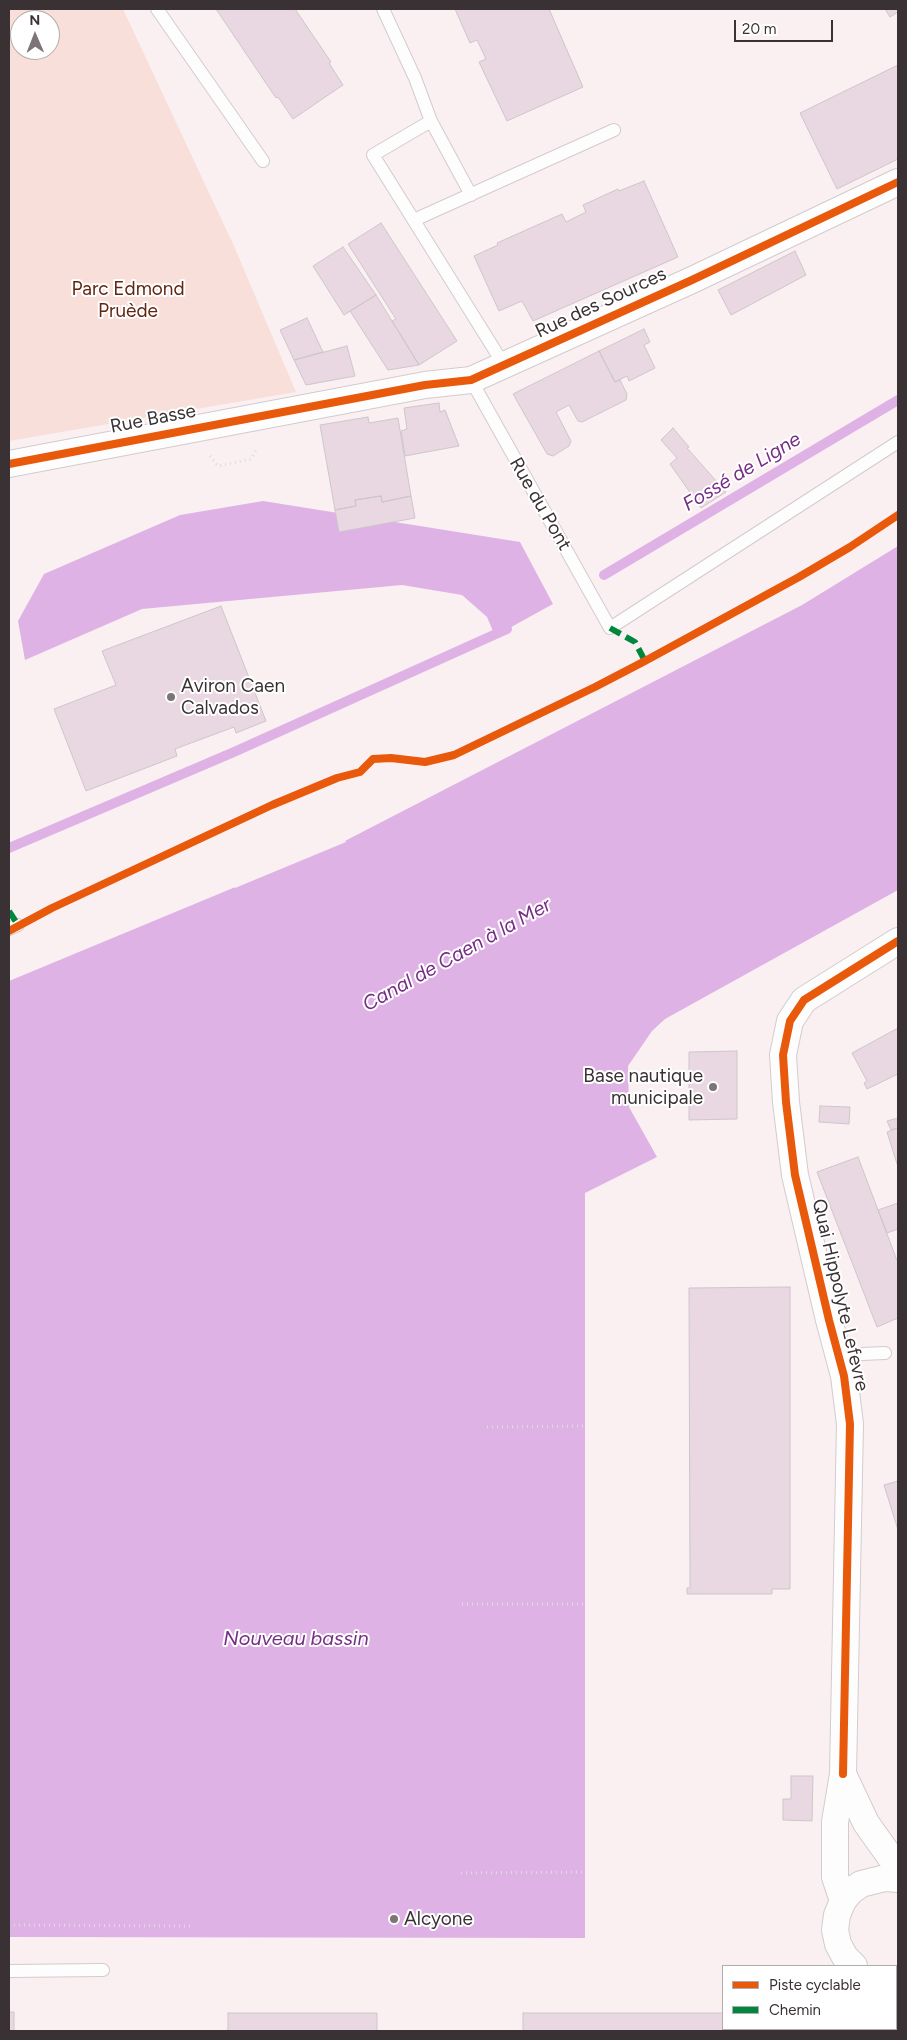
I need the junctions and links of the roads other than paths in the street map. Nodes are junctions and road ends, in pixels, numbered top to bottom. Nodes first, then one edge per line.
1 (157, 9) edge
2 (383, 9) edge
3 (431, 121) junction
4 (614, 130) dead end
5 (262, 161) dead end
6 (898, 182) edge
7 (471, 194) junction
8 (414, 220) junction
9 (504, 365) junction
10 (471, 380) junction
11 (304, 410) joint
12 (898, 442) edge
13 (9, 464) edge
14 (898, 941) edge
15 (885, 1353) dead end
16 (839, 1354) junction
17 (843, 1774) junction
18 (898, 1868) edge
19 (898, 1879) edge
20 (843, 1902) junction
21 (835, 1955) edge
22 (853, 1965) edge
23 (103, 1970) dead end
24 (9, 1971) edge

1 - 5 lane
2 - 3 lane
3 - 7 lane
3 - 8 lane
4 - 7 lane
6 - 9 street, Rue des Sources
7 - 8 lane
8 - 9 lane
9 - 10 street, Rue des Sources
10 - 11 street, Rue des Sources
10 - 12 lane, Rue du Pont
11 - 13 street, Rue Basse
14 - 16 street, Quai Hippolyte Lefevre
15 - 16 lane
16 - 17 street, Quai Hippolyte Lefevre
17 - 18 street, Quai Hippolyte Lefevre
17 - 20 street, Quai Hippolyte Lefevre
19 - 20 street
20 - 21 street
21 - 22 street
23 - 24 lane

